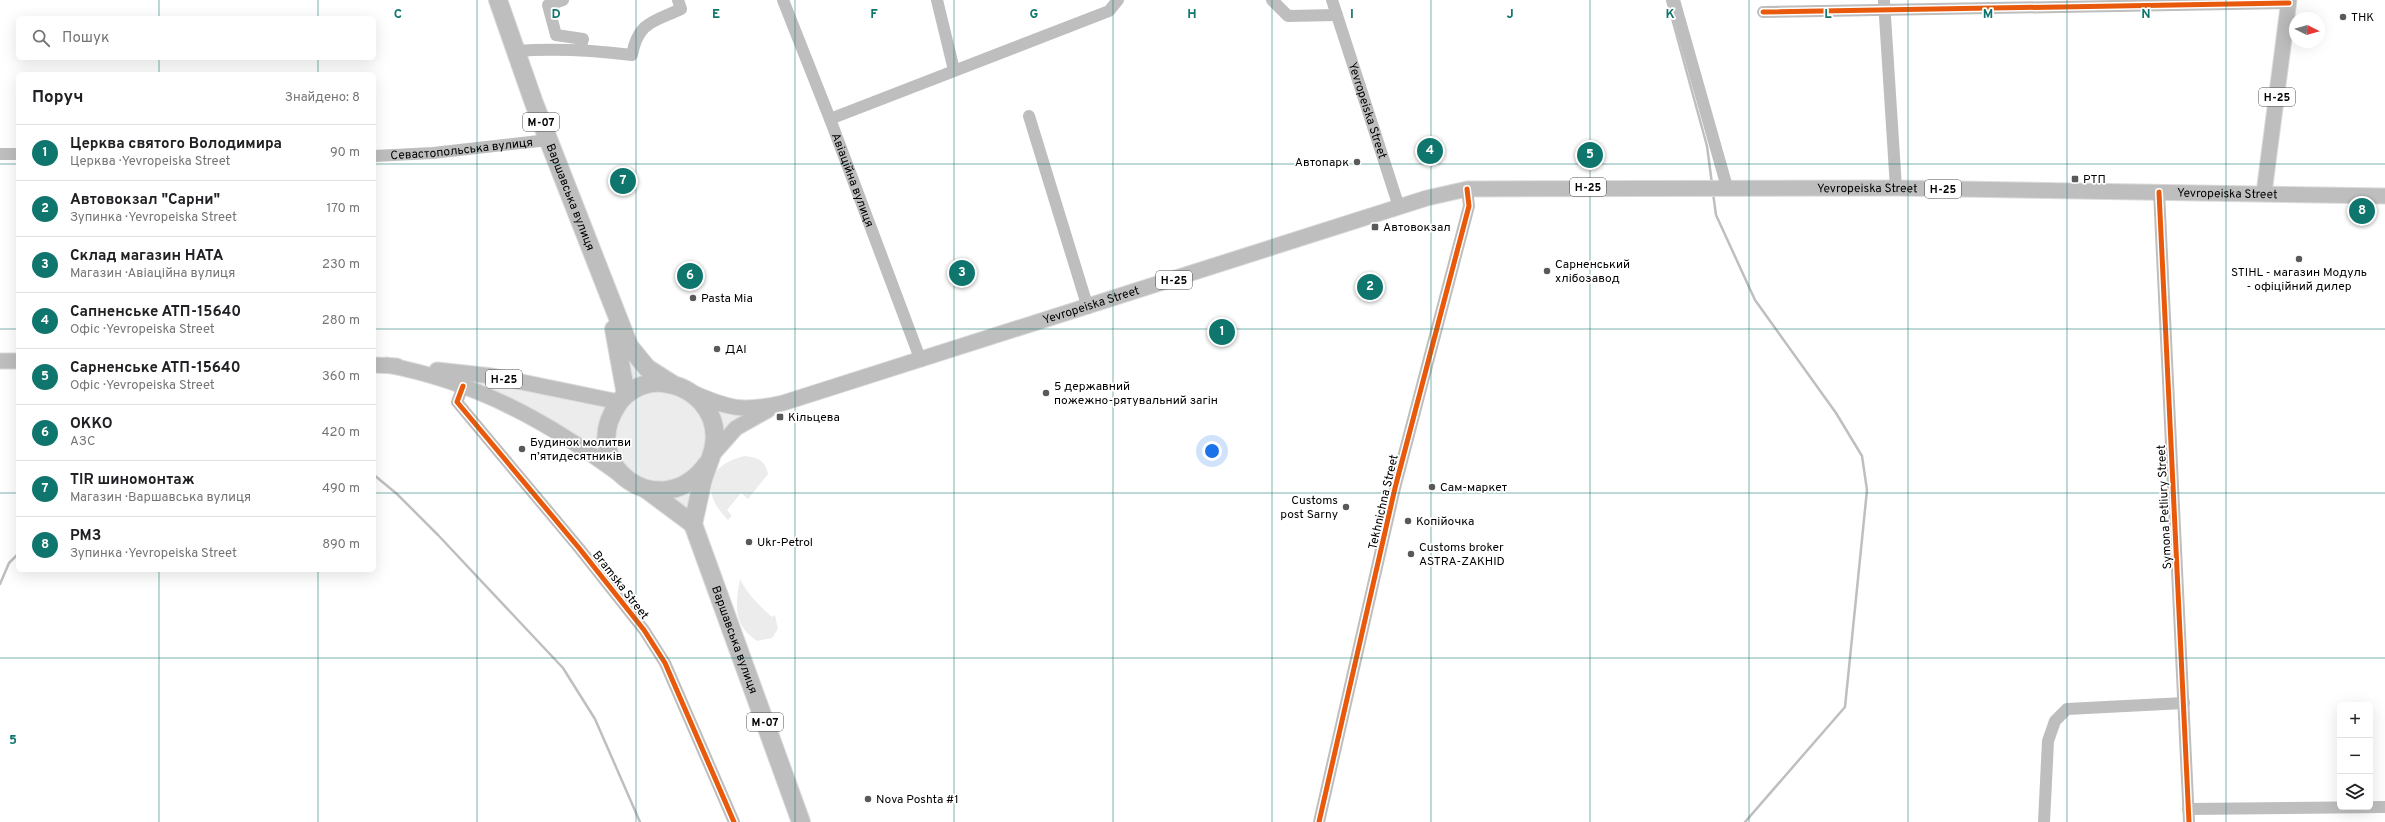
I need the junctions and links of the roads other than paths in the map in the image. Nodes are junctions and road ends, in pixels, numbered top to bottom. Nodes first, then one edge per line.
1 (498, 0) edge
2 (563, 0) edge
3 (678, 0) edge
4 (783, 0) edge
5 (937, 0) edge
6 (1118, 0) edge
7 (1272, 0) edge
8 (1332, 0) edge
9 (1674, 0) edge
10 (2289, 1) edge
11 (1884, 4) edge
12 (1763, 12) dead end
13 (1336, 15) junction
14 (580, 49) junction
15 (516, 51) junction
16 (954, 70) junction
17 (1029, 116) dead end
18 (830, 119) junction
19 (548, 140) junction
20 (0, 154) edge
21 (16, 154) edge
22 (376, 156) edge
23 (1718, 187) junction
24 (1896, 188) junction
25 (1467, 189) junction
26 (2159, 192) junction
27 (2264, 193) junction
28 (2385, 196) edge
29 (1400, 207) junction
30 (611, 304) junction
31 (1088, 308) junction
32 (0, 361) edge
33 (16, 361) edge
34 (921, 361) junction
35 (381, 365) edge
36 (672, 384) junction
37 (463, 386) junction
38 (690, 391) junction
39 (623, 398) junction
40 (783, 403) junction
41 (709, 460) junction
42 (627, 480) junction
43 (646, 489) junction
44 (693, 524) junction
45 (2184, 703) junction
46 (2385, 807) edge
47 (2188, 809) junction
48 (734, 822) edge
49 (801, 822) edge
50 (1319, 822) edge
51 (2044, 822) edge
52 (2189, 822) edge

1 - 15 highway, Варшавська вулиця / М-07
2 - 14 street
3 - 14 street
4 - 18 street, Авіаційна вулиця
5 - 16 street
6 - 16 street
7 - 13 street
8 - 13 street, Yevropeiska Street
9 - 23 street
10 - 11 street
10 - 27 main road, Н-25
11 - 12 street
11 - 24 street
13 - 29 street, Yevropeiska Street
14 - 15 street
15 - 19 highway, Варшавська вулиця / М-07
16 - 18 street
17 - 31 street
18 - 34 street, Авіаційна вулиця
19 - 22 street, Севастопольська вулиця
19 - 30 highway, Варшавська вулиця / М-07
20 - 21 street
23 - 24 main road, Yevropeiska Street / Н-25
23 - 25 main road, Yevropeiska Street / Н-25
24 - 26 main road, Yevropeiska Street / Н-25
25 - 29 main road, Yevropeiska Street / Н-25
25 - 50 street, Tekhnichna Street
26 - 27 main road, Yevropeiska Street / Н-25
26 - 45 street, Symona Petliury Street
27 - 28 main road, Yevropeiska Street
29 - 31 main road, Yevropeiska Street / Н-25
30 - 36 highway, М-07
30 - 39 highway, М-07
31 - 34 main road, Yevropeiska Street / Н-25
32 - 33 main road
34 - 40 main road, Yevropeiska Street / Н-25
35 - 37 main road, Н-25
35 - 39 main road, Н-25
36 - 38 highway, М-07
36 - 39 highway
37 - 42 main road, Н-25
37 - 48 street, Bramska Street
38 - 40 main road, Yevropeiska Street / Н-25
38 - 41 highway, М-07
39 - 42 highway
40 - 41 main road, Yevropeiska Street / Н-25
41 - 43 highway, Н-25
41 - 44 highway, М-07
42 - 43 highway
43 - 44 highway
44 - 49 highway, Варшавська вулиця / М-07
45 - 47 street, Symona Petliury Street
45 - 51 street
46 - 47 street
47 - 52 street, Symona Petliury Street

